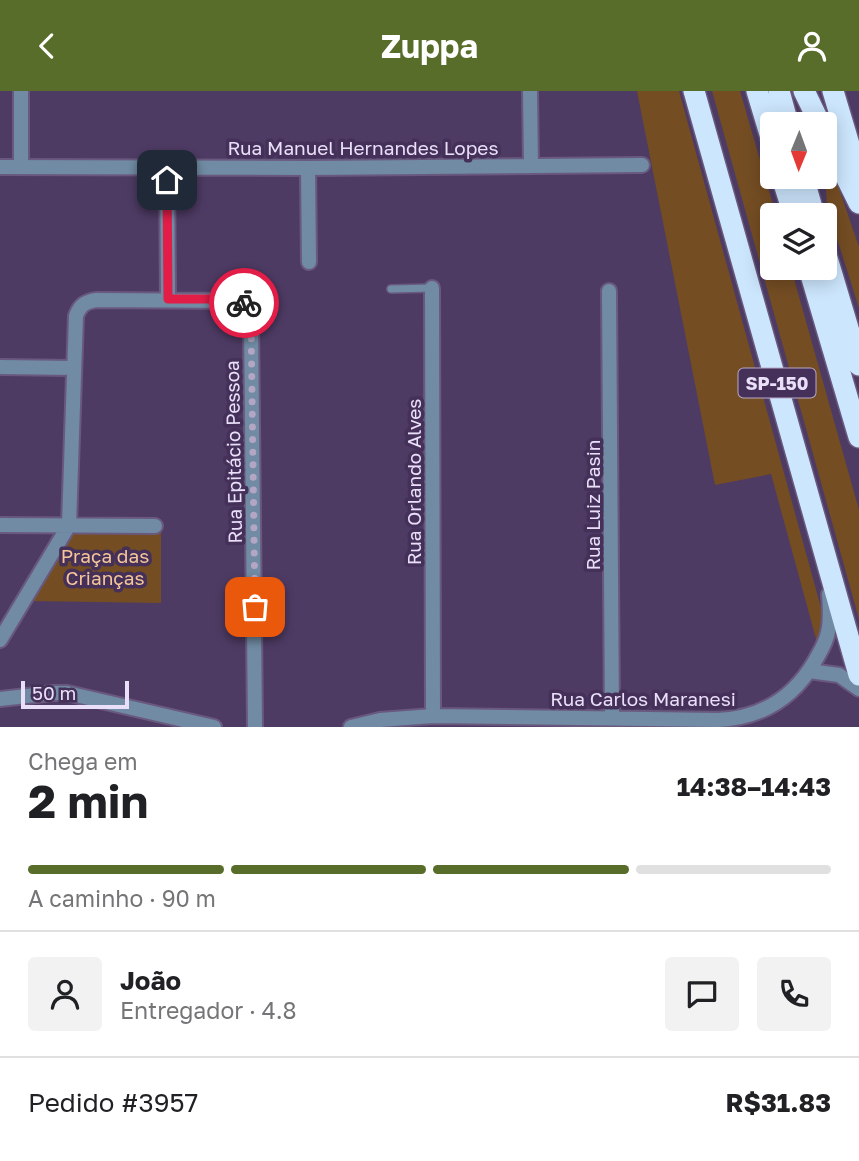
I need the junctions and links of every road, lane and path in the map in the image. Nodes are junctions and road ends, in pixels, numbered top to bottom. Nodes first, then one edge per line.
1 (21, 91) edge
2 (530, 91) edge
3 (694, 91) edge
4 (757, 91) edge
5 (779, 91) edge
6 (804, 91) edge
7 (833, 91) edge
8 (763, 112) edge
9 (785, 112) edge
10 (814, 112) edge
11 (837, 158) edge
12 (531, 165) junction
13 (642, 165) dead end
14 (21, 166) junction
15 (0, 167) edge
16 (167, 167) junction
17 (308, 168) junction
18 (859, 178) edge
19 (859, 203) edge
20 (309, 262) dead end
21 (813, 280) edge
22 (834, 280) edge
23 (432, 288) joint
24 (391, 289) dead end
25 (609, 291) dead end
26 (168, 299) junction
27 (859, 365) edge
28 (0, 367) edge
29 (75, 367) junction
30 (859, 437) edge
31 (0, 525) edge
32 (69, 525) junction
33 (155, 526) dead end
34 (828, 565) junction
35 (0, 640) edge
36 (809, 671) junction
37 (859, 675) edge
38 (859, 689) edge
39 (0, 699) edge
40 (433, 716) junction
41 (612, 718) junction
42 (519, 722) edge
43 (698, 723) edge
44 (214, 727) edge
45 (255, 727) edge
46 (351, 727) edge

1 - 14 street
2 - 12 street
3 - 34 highway, SP-150
4 - 8 highway
5 - 9 highway
6 - 10 highway
7 - 18 highway
11 - 19 highway
12 - 13 street, Rua Manuel Hernandes Lopes
12 - 17 street, Rua Manuel Hernandes Lopes
14 - 15 street, Rua Manuel Hernandes Lopes
14 - 16 street, Rua Manuel Hernandes Lopes
16 - 17 street, Rua Manuel Hernandes Lopes
16 - 26 street
17 - 20 street
21 - 30 highway, SP-150
22 - 27 highway
23 - 24 lane, Rua Orlando Alves
23 - 40 street, Rua Orlando Alves
25 - 41 street, Rua Luiz Pasin
26 - 29 street
26 - 45 street, Rua Epitácio Pessoa
28 - 29 street
29 - 32 street
31 - 32 street
32 - 33 street
32 - 35 street
34 - 36 street, Rua Carlos Maranesi
34 - 37 highway, SP-150
36 - 38 street
36 - 43 street, Rua Carlos Maranesi
39 - 44 street
40 - 42 street, Rua Carlos Maranesi
40 - 46 street, Rua Carlos Maranesi
41 - 42 street, Rua Carlos Maranesi
41 - 43 street, Rua Carlos Maranesi

